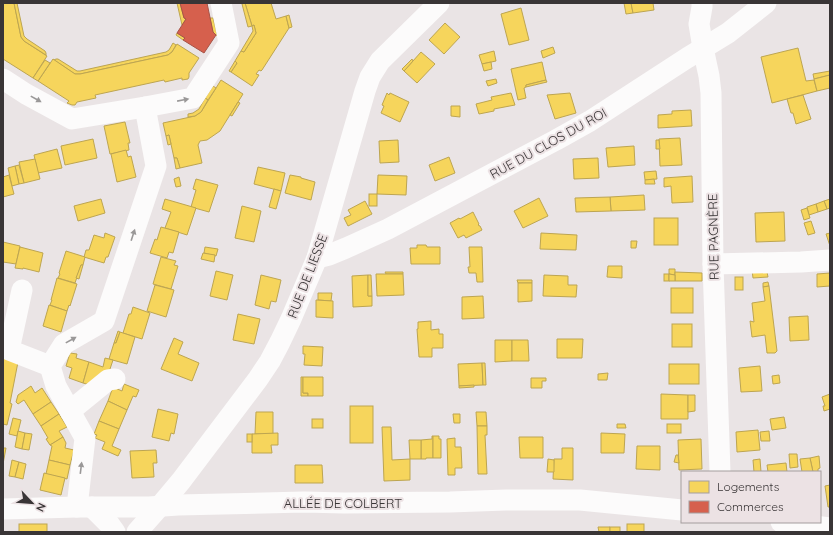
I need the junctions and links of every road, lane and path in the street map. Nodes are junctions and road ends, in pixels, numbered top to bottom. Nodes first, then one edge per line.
1 (221, 3) edge
2 (439, 3) edge
3 (702, 3) edge
4 (766, 3) edge
5 (703, 48) junction
6 (3, 79) edge
7 (145, 107) junction
8 (317, 258) junction
9 (830, 260) edge
10 (713, 264) junction
11 (22, 290) dead end
12 (50, 366) junction
13 (115, 379) dead end
14 (70, 411) junction
15 (720, 471) edge
16 (160, 506) junction
17 (84, 507) junction
18 (3, 509) edge
19 (681, 510) edge
20 (789, 523) edge
21 (830, 528) edge
22 (115, 532) edge
23 (137, 532) edge

7 -> 1 street
2 - 8 street, RUE DE LIESSE
3 - 5 street, RUE PAGNÈRE
4 - 5 street, RUE DU CLOS DU ROI
5 - 8 street, RUE DU CLOS DU ROI
5 - 10 street, RUE PAGNÈRE
6 -> 7 street
12 -> 7 street
8 - 16 street, RUE DE LIESSE
9 - 10 street
10 - 15 street, RUE PAGNÈRE
11 - 12 street
12 - 14 street
13 - 14 street
17 -> 14 street
16 - 17 street, ALLÉE DE COLBERT
16 - 19 street, ALLÉE DE COLBERT
16 - 23 street, RUE DE LIESSE
17 - 18 street, ALLÉE DE COLBERT
17 - 22 street
20 - 21 street

